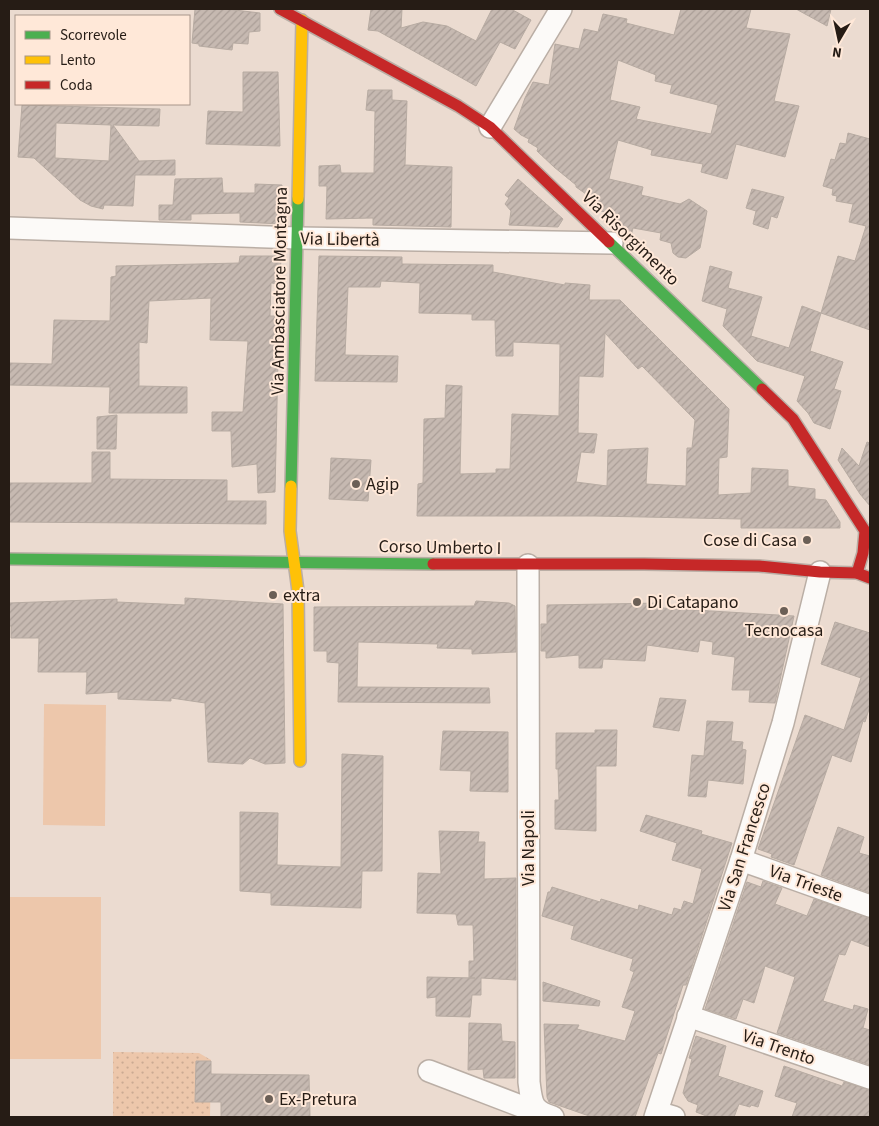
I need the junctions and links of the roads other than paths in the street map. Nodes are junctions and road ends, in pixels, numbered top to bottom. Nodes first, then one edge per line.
1 (280, 9) edge
2 (561, 9) edge
3 (302, 20) junction
4 (490, 127) junction
5 (9, 228) edge
6 (298, 238) junction
7 (612, 243) junction
8 (9, 559) edge
9 (294, 562) junction
10 (528, 565) junction
11 (820, 572) junction
12 (857, 573) junction
13 (870, 578) edge
14 (300, 761) dead end
15 (741, 860) junction
16 (870, 906) edge
17 (688, 1016) junction
18 (429, 1070) dead end
19 (870, 1078) edge
20 (546, 1115) edge
21 (662, 1115) edge

1 - 3 street, Via Risorgimento
2 - 4 street
3 - 4 street, Via Risorgimento
3 - 6 street, Via Ambasciatore Montagna
4 - 7 street, Via Risorgimento
5 - 6 street, Via Libertà
6 - 7 street, Via Libertà
6 - 9 street, Via Ambasciatore Montagna
7 - 12 street, Via Risorgimento
8 - 9 street, Corso Umberto I
9 - 10 street, Corso Umberto I
9 - 14 street, Via Ambasciatore Montagna
10 - 11 street, Corso Umberto I
10 - 20 street, Via Napoli
11 - 12 street, Corso Umberto I
11 - 15 street, Via San Francesco
12 - 13 street, Corso Umberto I
15 - 16 street, Via Trieste
15 - 17 street, Via San Francesco
17 - 19 street, Via Trento
17 - 21 street, Via San Francesco
18 - 20 street

